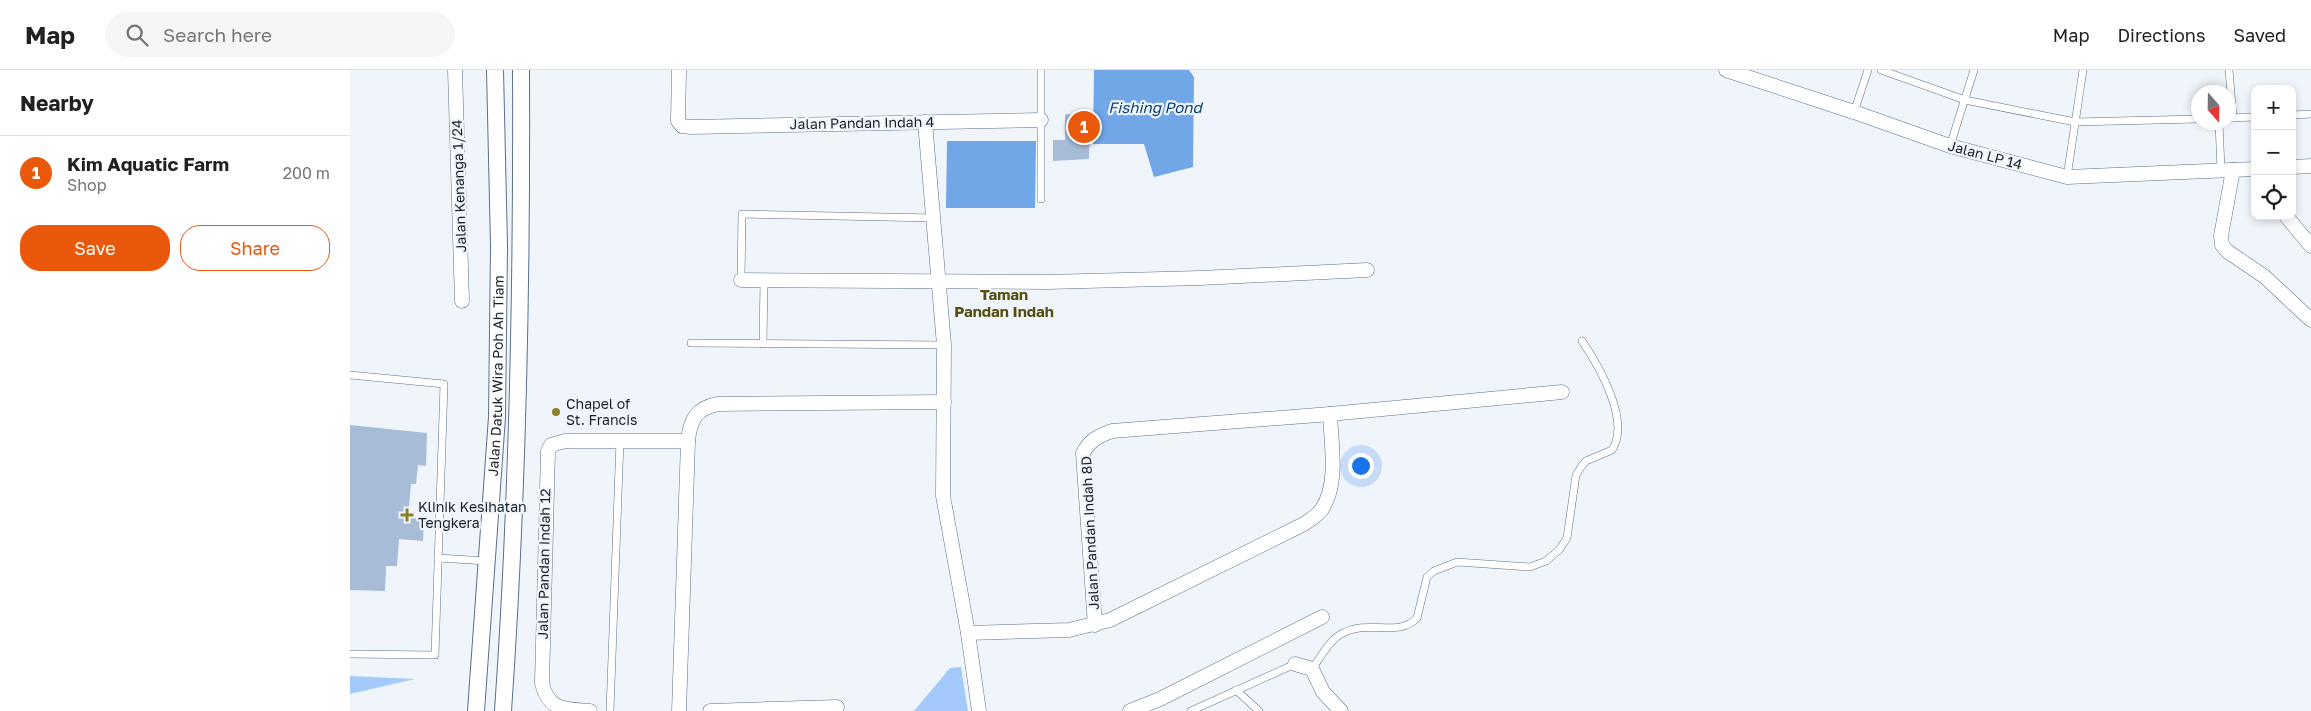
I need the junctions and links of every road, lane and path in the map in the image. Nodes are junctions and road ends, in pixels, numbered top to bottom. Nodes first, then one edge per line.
1 (455, 70) edge
2 (495, 70) edge
3 (521, 70) edge
4 (679, 70) edge
5 (1041, 70) edge
6 (1726, 70) edge
7 (1868, 70) edge
8 (1881, 70) edge
9 (1974, 70) edge
10 (2083, 70) edge
11 (2229, 70) edge
12 (2230, 85) edge
13 (1964, 100) junction
14 (1854, 112) junction
15 (2311, 114) edge
16 (2296, 115) edge
17 (2251, 117) edge
18 (2236, 118) edge
19 (2191, 119) edge
20 (1041, 120) junction
21 (925, 122) junction
22 (2075, 122) junction
23 (2220, 130) edge
24 (1950, 146) junction
25 (2311, 166) edge
26 (2296, 167) edge
27 (2251, 169) edge
28 (2227, 170) junction
29 (2067, 177) junction
30 (1041, 199) dead end
31 (934, 218) junction
32 (2289, 220) edge
33 (2311, 246) edge
34 (1367, 270) dead end
35 (741, 280) joint
36 (764, 280) junction
37 (940, 283) junction
38 (462, 301) dead end
39 (2311, 320) edge
40 (1582, 341) dead end
41 (691, 343) dead end
42 (763, 344) junction
43 (944, 346) junction
44 (350, 375) edge
45 (1562, 392) dead end
46 (944, 402) junction
47 (1330, 414) junction
48 (497, 416) junction
49 (519, 416) junction
50 (620, 441) junction
51 (688, 441) junction
52 (438, 558) junction
53 (488, 561) junction
54 (1322, 617) dead end
55 (1095, 625) junction
56 (968, 633) junction
57 (350, 654) edge
58 (1295, 664) joint
59 (1312, 669) junction
60 (1236, 690) junction
61 (837, 707) dead end
62 (476, 711) edge
63 (503, 711) edge
64 (590, 711) edge
65 (610, 711) edge
66 (679, 711) edge
67 (710, 711) edge
68 (979, 711) edge
69 (1130, 711) edge
70 (1191, 711) edge
71 (1259, 711) edge
72 (1341, 711) edge

1 - 38 street, Jalan Kenanga 1/24
2 - 48 street, Jalan Datuk Wira Poh Ah Tiam
3 - 49 street, Jalan Datuk Wira Poh Ah Tiam
4 - 21 street, Jalan Pandan Indah 4
5 - 20 lane
6 - 14 street, Jalan LP 14
7 - 14 lane
8 - 13 lane
9 - 13 lane
10 - 22 lane
11 - 12 lane
13 - 22 lane
13 - 24 lane
14 - 24 street, Jalan LP 14
15 - 16 lane
17 - 18 lane
19 - 22 lane
20 - 21 street, Jalan Pandan Indah 4
20 - 30 lane
21 - 31 street
22 - 29 lane
23 - 28 lane
24 - 29 street, Jalan LP 14
25 - 26 street
27 - 28 street, Jalan LP 14
28 - 29 street, Jalan LP 14
28 - 39 street
31 - 35 lane
31 - 37 street
32 - 33 street
34 - 37 street
35 - 36 street
36 - 37 street
36 - 42 lane
37 - 43 street
40 - 59 lane
41 - 42 lane
42 - 43 lane
43 - 46 street
44 - 52 lane
45 - 47 street
46 - 51 street
46 - 56 street
47 - 55 street
47 - 55 street, Jalan Pandan Indah 8D
48 - 49 street
48 - 53 street, Jalan Datuk Wira Poh Ah Tiam
49 - 63 street, Jalan Datuk Wira Poh Ah Tiam
50 - 51 street
50 - 64 street, Jalan Pandan Indah 12
50 - 65 lane
51 - 66 street
52 - 53 lane
52 - 57 lane
53 - 62 street, Jalan Datuk Wira Poh Ah Tiam
54 - 69 street
55 - 56 street
56 - 68 street
58 - 59 street
58 - 60 lane
59 - 72 street
60 - 70 lane
60 - 71 lane
61 - 67 street

